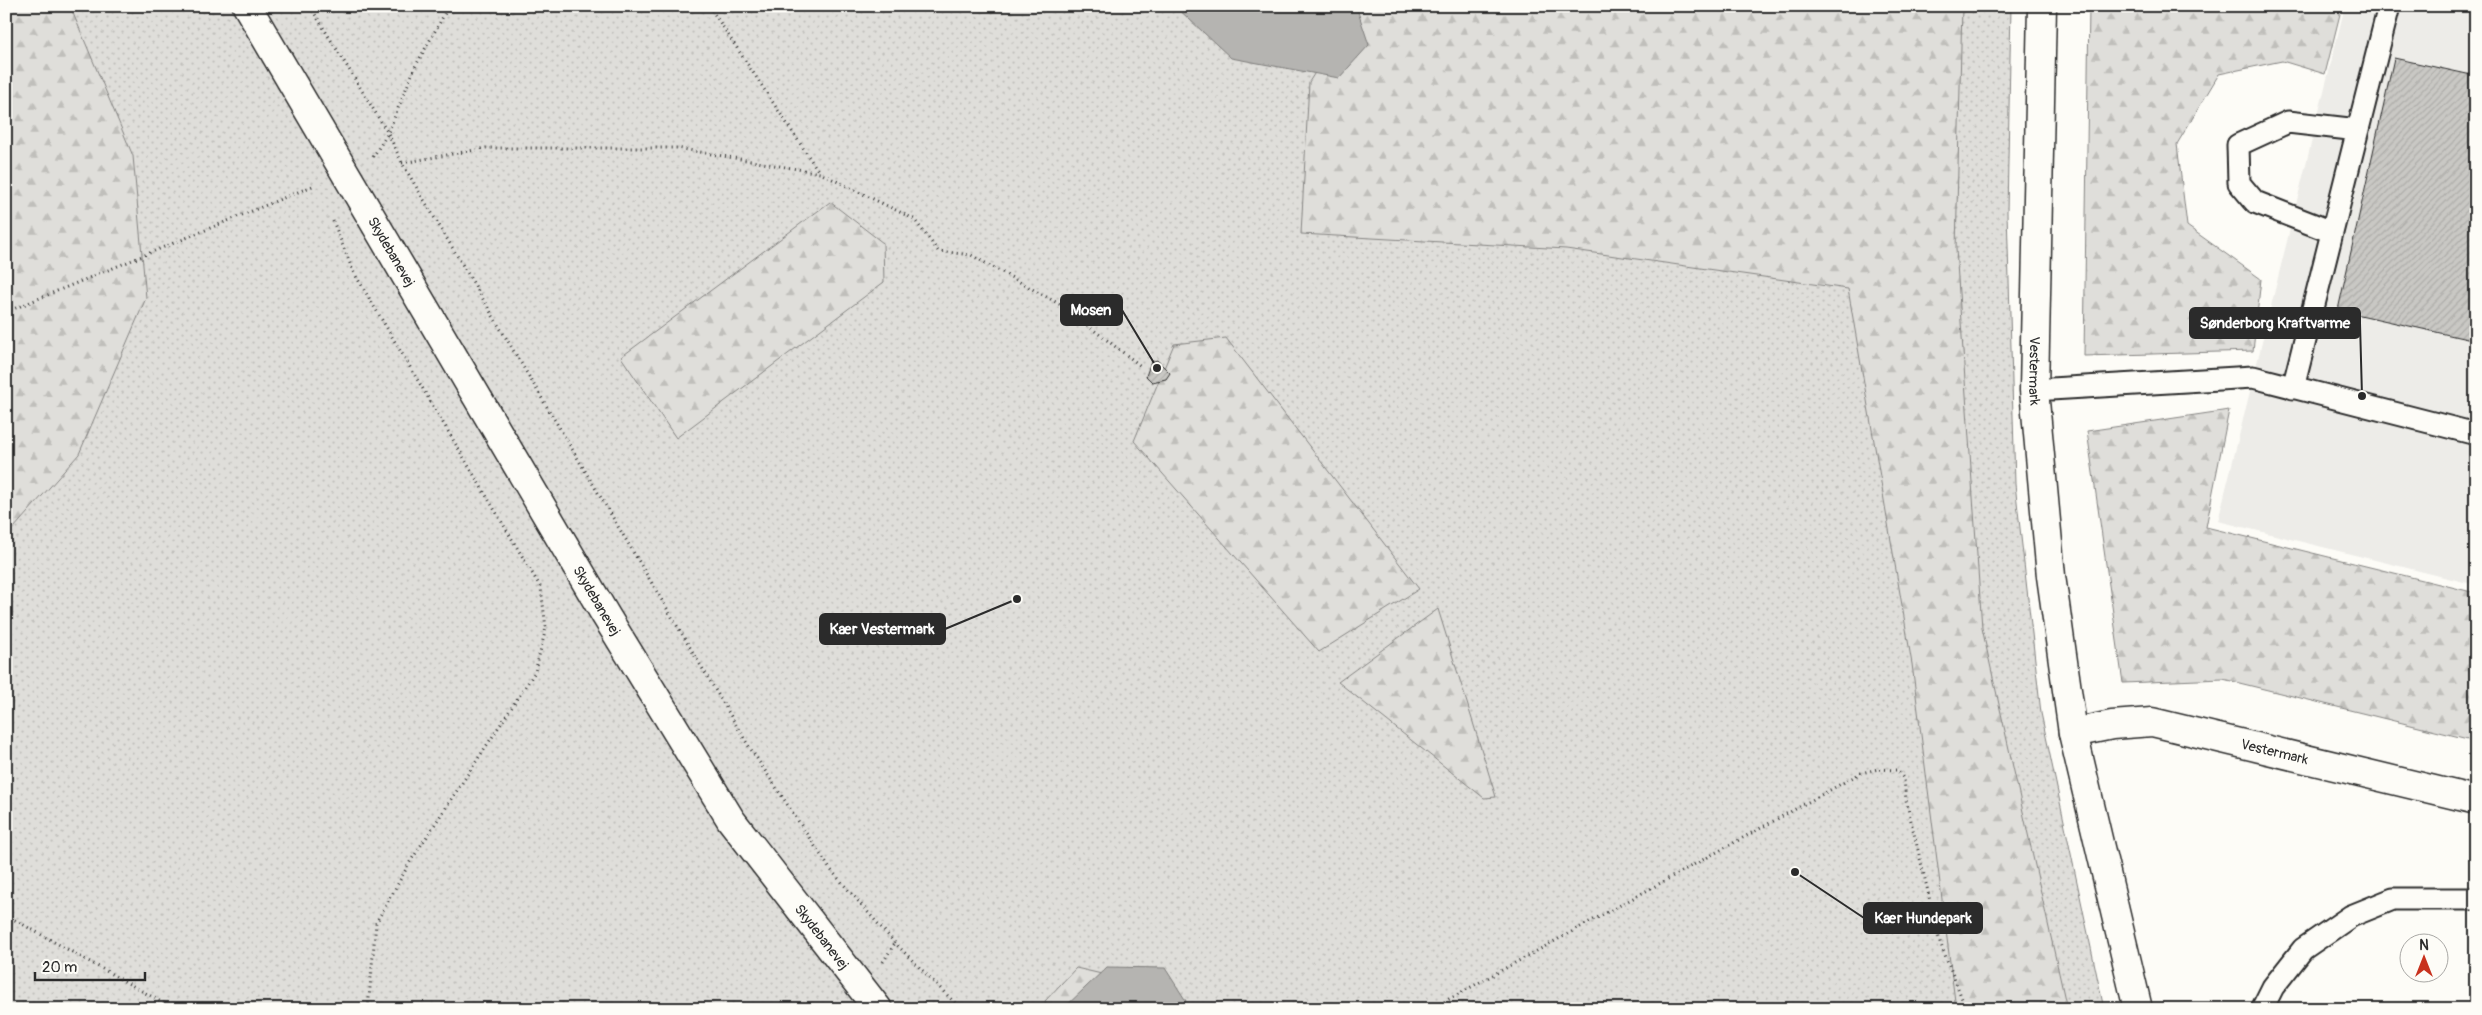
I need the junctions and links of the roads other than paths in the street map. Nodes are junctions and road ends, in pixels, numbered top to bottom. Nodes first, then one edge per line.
1 (247, 6) edge
2 (2042, 6) edge
3 (2389, 6) edge
4 (2358, 130) junction
5 (2332, 232) junction
6 (2293, 388) junction
7 (2034, 390) junction
8 (2476, 434) edge
9 (2073, 733) junction
10 (2476, 800) edge
11 (2476, 899) edge
12 (875, 1008) edge
13 (2138, 1009) edge
14 (2262, 1009) edge

1 - 12 street, Skydebanevej
2 - 7 street, Vestermark
3 - 4 lane
4 - 5 lane
4 - 5 lane
5 - 6 lane
6 - 7 lane
6 - 8 lane
7 - 9 street, Vestermark
9 - 10 street, Vestermark
9 - 13 street, Vestermark
11 - 14 lane

